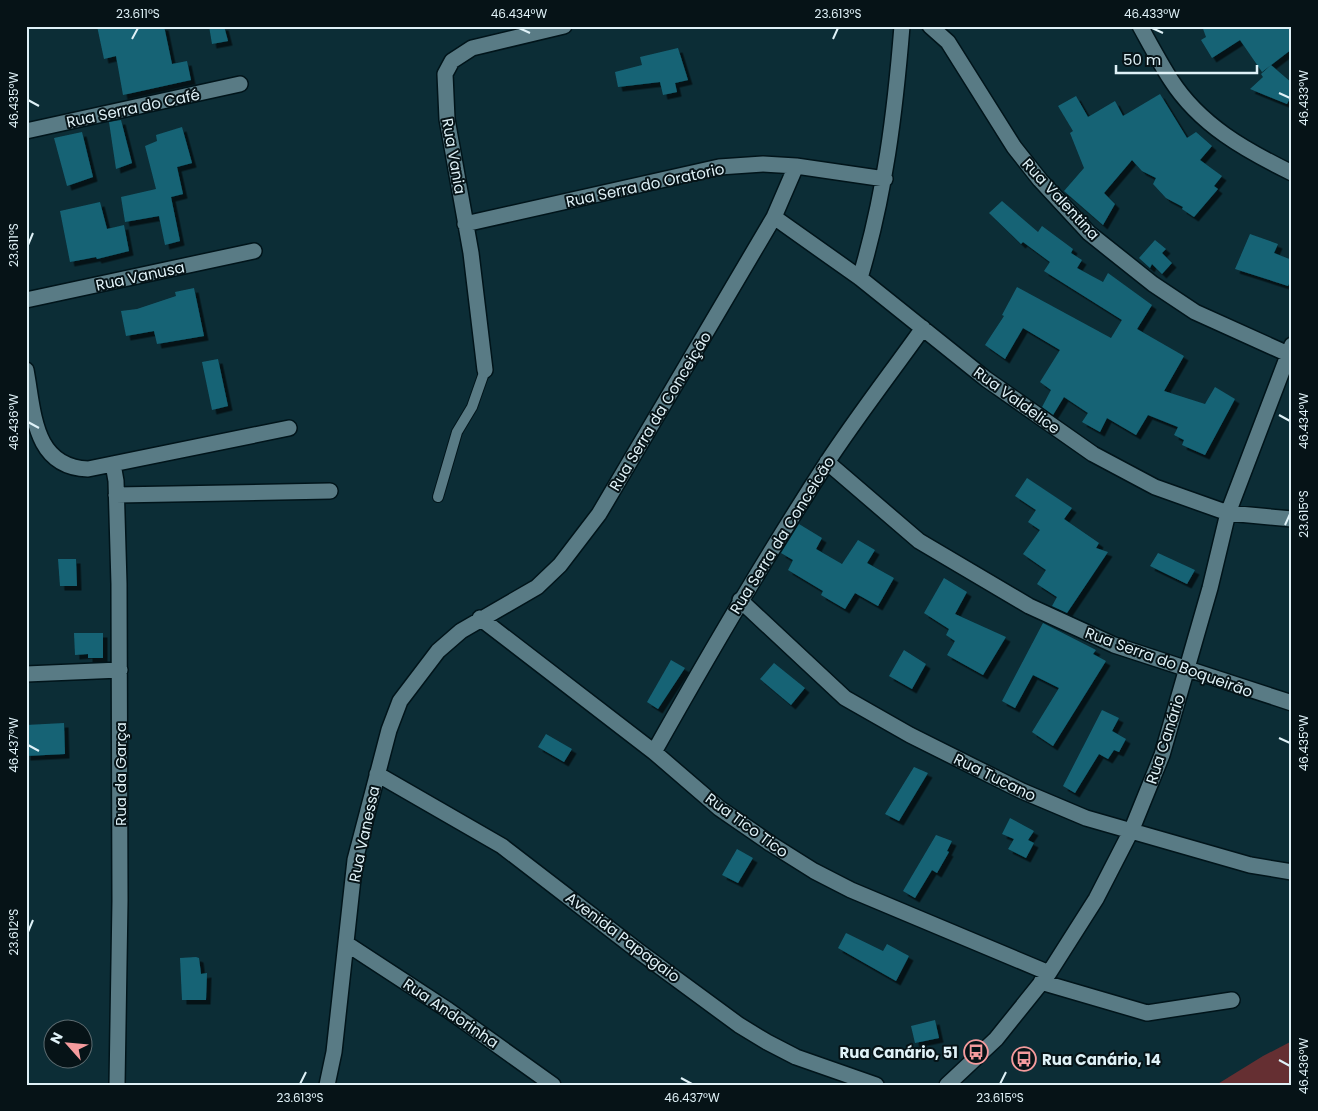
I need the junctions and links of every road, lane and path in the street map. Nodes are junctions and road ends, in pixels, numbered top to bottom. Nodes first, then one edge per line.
1 (564, 26) edge
2 (902, 26) edge
3 (930, 26) edge
4 (1140, 26) edge
5 (240, 84) dead end
6 (26, 131) edge
7 (796, 166) junction
8 (1292, 173) edge
9 (885, 179) junction
10 (774, 217) junction
11 (465, 224) junction
12 (254, 251) dead end
13 (860, 278) junction
14 (26, 300) edge
15 (923, 328) junction
16 (1290, 350) edge
17 (26, 370) edge
18 (485, 370) joint
19 (289, 428) dead end
20 (827, 462) junction
21 (112, 464) junction
22 (330, 492) dead end
23 (116, 496) junction
24 (438, 497) dead end
25 (1228, 513) junction
26 (1292, 519) edge
27 (740, 600) junction
28 (480, 618) junction
29 (120, 670) junction
30 (1188, 670) junction
31 (26, 674) edge
32 (1292, 703) edge
33 (654, 752) junction
34 (377, 774) junction
35 (1132, 829) junction
36 (1292, 872) edge
37 (347, 944) junction
38 (1045, 978) junction
39 (1232, 1000) dead end
40 (117, 1085) edge
41 (328, 1085) edge
42 (553, 1085) edge
43 (876, 1085) edge
44 (947, 1085) edge

1 - 11 street, Rua Vania
2 - 9 street
3 - 16 street, Rua Valentina
4 - 8 street
5 - 6 street, Rua Serra do Café
7 - 9 street, Rua Serra do Oratorio
7 - 10 street, Rua Serra da Conceição
7 - 11 street, Rua Serra do Oratorio
9 - 13 street
10 - 13 street, Rua Valdelice
10 - 28 street, Rua Serra da Conceição
11 - 18 street, Rua Vania
12 - 14 street, Rua Vanusa
13 - 15 street, Rua Valdelice
15 - 20 street, Rua Serra da Conceicão
15 - 25 street, Rua Valdelice
16 - 25 street, Rua Canário
17 - 21 street
18 - 24 lane
19 - 21 street
20 - 27 street, Rua Serra da Conceicão
20 - 30 street, Rua Serra do Boqueirão
21 - 23 street, Rua da Garça
22 - 23 street
23 - 29 street, Rua da Garça
25 - 26 street, Rua Valdelice
25 - 30 street, Rua Canário
27 - 33 street, Rua Serra da Conceicão
27 - 35 street, Rua Tucano
28 - 33 street, Rua Tico Tico
28 - 34 street, Rua Vanessa
29 - 31 street
29 - 40 street, Rua da Garça
30 - 32 street, Rua Serra do Boqueirão
30 - 35 street, Rua Canário
33 - 38 street, Rua Tico Tico
34 - 37 street, Rua Vanessa
34 - 43 street, Avenida Papagaio
35 - 36 street, Rua Tucano
35 - 38 street, Rua Canário
37 - 41 street, Rua Vanessa
37 - 42 street, Rua Andorinha
38 - 39 street, Rua Tico Tico
38 - 44 street, Rua Canário

